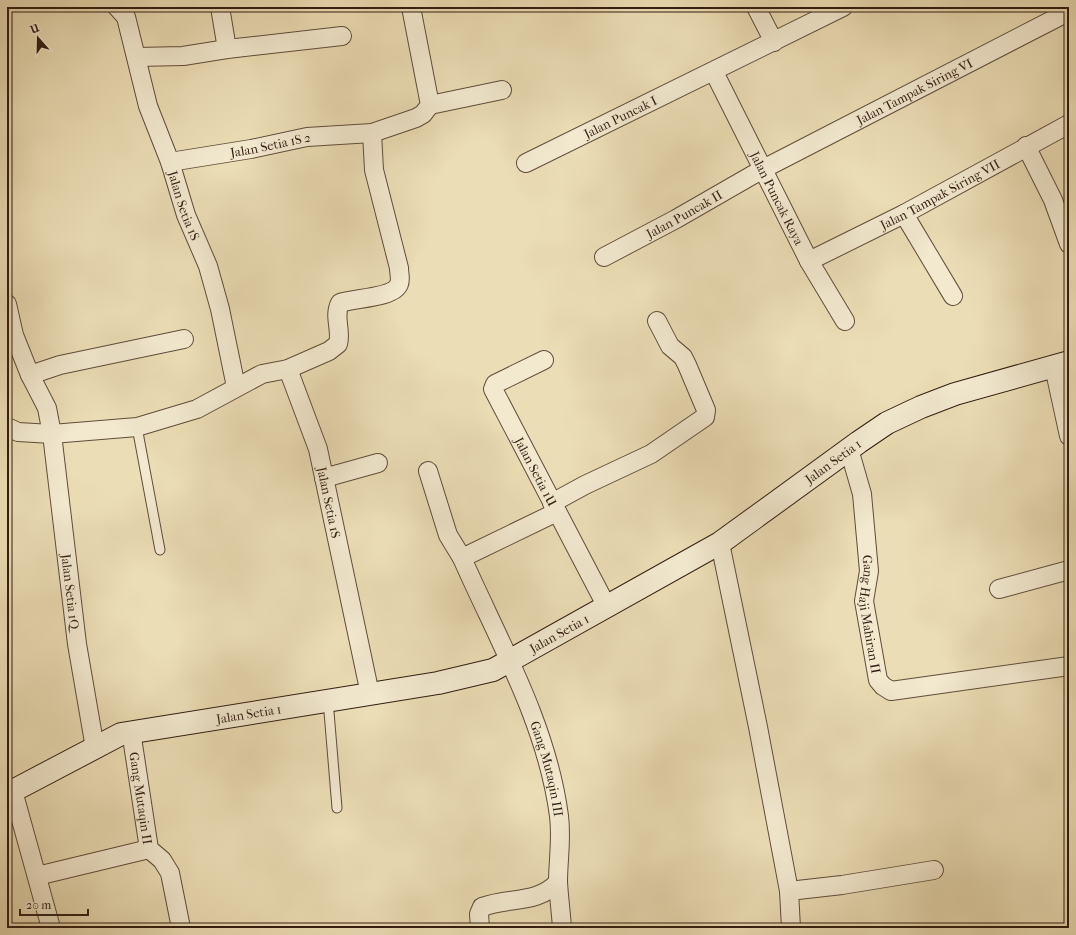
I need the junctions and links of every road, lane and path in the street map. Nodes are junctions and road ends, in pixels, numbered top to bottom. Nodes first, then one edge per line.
1 (117, 7) edge
2 (220, 7) edge
3 (411, 7) edge
4 (756, 7) edge
5 (843, 7) edge
6 (1066, 12) edge
7 (342, 36) dead end
8 (774, 42) junction
9 (227, 49) junction
10 (137, 57) junction
11 (714, 72) junction
12 (502, 90) dead end
13 (430, 106) junction
14 (1069, 124) edge
15 (372, 133) junction
16 (1026, 146) junction
17 (170, 162) junction
18 (526, 163) dead end
19 (763, 169) junction
20 (904, 214) junction
21 (1069, 244) edge
22 (604, 257) dead end
23 (809, 261) junction
24 (953, 296) dead end
25 (7, 304) edge
26 (657, 321) dead end
27 (845, 321) dead end
28 (184, 339) dead end
29 (544, 360) dead end
30 (1061, 364) edge
31 (288, 369) junction
32 (30, 375) junction
33 (236, 388) junction
34 (7, 427) edge
35 (137, 427) junction
36 (52, 434) junction
37 (1069, 436) edge
38 (849, 449) junction
39 (378, 463) dead end
40 (428, 471) dead end
41 (324, 478) junction
42 (554, 507) junction
43 (720, 543) junction
44 (160, 550) dead end
45 (462, 558) junction
46 (1069, 570) edge
47 (999, 589) dead end
48 (607, 607) junction
49 (509, 662) junction
50 (1069, 666) edge
51 (370, 694) junction
52 (328, 700) junction
53 (131, 731) junction
54 (95, 748) junction
55 (10, 793) edge
56 (337, 808) dead end
57 (149, 849) junction
58 (934, 870) dead end
59 (37, 876) junction
60 (558, 882) junction
61 (789, 891) junction
62 (51, 928) edge
63 (180, 928) edge
64 (480, 928) edge
65 (562, 928) edge
66 (791, 928) edge

1 - 10 street, Jalan Setia 1S
2 - 9 street
3 - 13 street
4 - 8 street
5 - 8 street, Jalan Puncak I
6 - 19 street, Jalan Tampak Siring VI
7 - 9 street
8 - 11 street, Jalan Puncak I
9 - 10 street
10 - 17 street, Jalan Setia 1S
11 - 18 street, Jalan Puncak I
11 - 19 street, Jalan Puncak Raya
12 - 13 street
13 - 15 street, Jalan Setia 1S 2
14 - 16 street, Jalan Tampak Siring VII
15 - 17 street, Jalan Setia 1S 2
15 - 31 street
16 - 20 street, Jalan Tampak Siring VII
16 - 21 street
17 - 33 street, Jalan Setia 1S
19 - 22 street, Jalan Puncak II
19 - 23 street, Jalan Puncak Raya
20 - 23 street, Jalan Tampak Siring VII
20 - 24 street
23 - 27 street, Jalan Puncak Raya
25 - 32 street, Jalan Setia 1Q
26 - 42 street
28 - 32 street
29 - 42 street, Jalan Setia 1U
30 - 37 street
30 - 38 street, Jalan Setia 1
31 - 33 street
31 - 41 street, Jalan Setia 1S
32 - 36 street, Jalan Setia 1Q
33 - 35 street
34 - 36 street
35 - 36 street
35 - 44 lane
36 - 54 street, Jalan Setia 1Q
38 - 43 street, Jalan Setia 1
38 - 50 street, Gang Haji Mahiran II
39 - 41 street
40 - 45 street
41 - 51 street, Jalan Setia 1S
42 - 45 street
42 - 48 street, Jalan Setia 1U
43 - 48 street, Jalan Setia 1
43 - 61 street
45 - 49 street
46 - 47 street
48 - 49 street, Jalan Setia 1
49 - 51 street, Jalan Setia 1
49 - 60 street, Gang Mutaqin III
51 - 52 street, Jalan Setia 1
52 - 53 street, Jalan Setia 1
52 - 56 lane
53 - 54 street, Jalan Setia 1
53 - 57 street, Gang Mutaqin II
54 - 55 street, Jalan Setia 1
55 - 59 street
57 - 59 street
57 - 63 street, Gang Mutaqin II
58 - 61 street
59 - 62 street
60 - 64 street
60 - 65 street, Gang Mutaqin III
61 - 66 street

